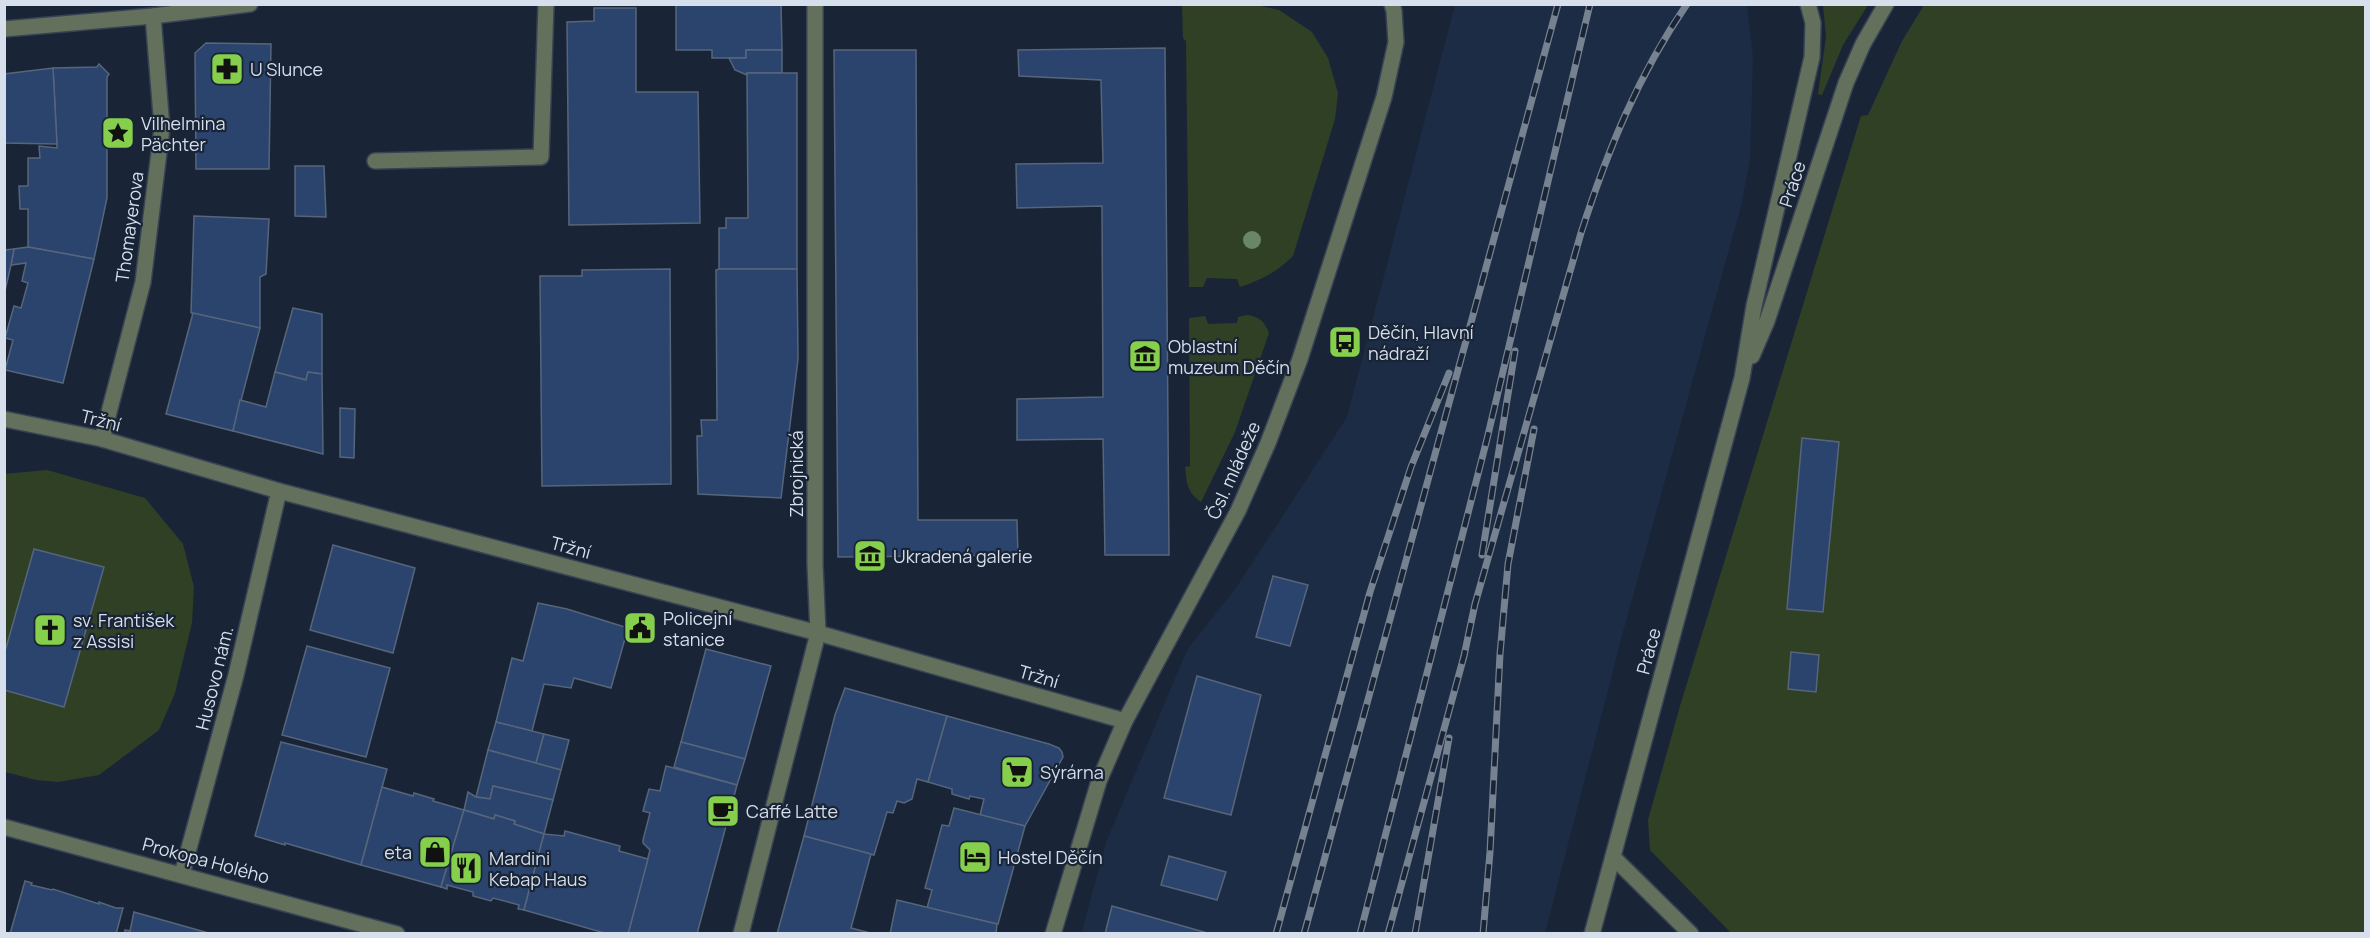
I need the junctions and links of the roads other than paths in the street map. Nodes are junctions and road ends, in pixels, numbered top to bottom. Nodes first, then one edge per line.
1 (250, 4) edge
2 (546, 4) edge
3 (815, 4) edge
4 (1392, 4) edge
5 (1808, 4) edge
6 (1886, 4) edge
7 (153, 16) junction
8 (4, 29) edge
9 (375, 161) dead end
10 (1742, 378) junction
11 (4, 419) edge
12 (102, 439) junction
13 (279, 491) junction
14 (818, 633) junction
15 (1125, 721) junction
16 (4, 826) edge
17 (1613, 856) junction
18 (182, 873) junction
19 (394, 933) edge
20 (741, 933) edge
21 (1053, 933) edge
22 (1592, 933) edge
23 (1691, 933) edge

1 - 7 street
2 - 9 street
3 - 14 street, Zbrojnická
4 - 15 street, Čsl. mládeže
5 - 10 street, Práce
6 - 10 street, Práce
7 - 8 street
7 - 12 street, Thomayerova
10 - 17 street, Práce
11 - 12 street, Tržní
12 - 13 street, Tržní
13 - 14 street, Tržní
13 - 18 street, Husovo nám.
14 - 15 street, Tržní
14 - 20 street, Zbrojnická
15 - 21 street, Čsl. mládeže
16 - 18 street, Prokopa Holého
17 - 22 street, Práce
17 - 23 street
18 - 19 street, Prokopa Holého

